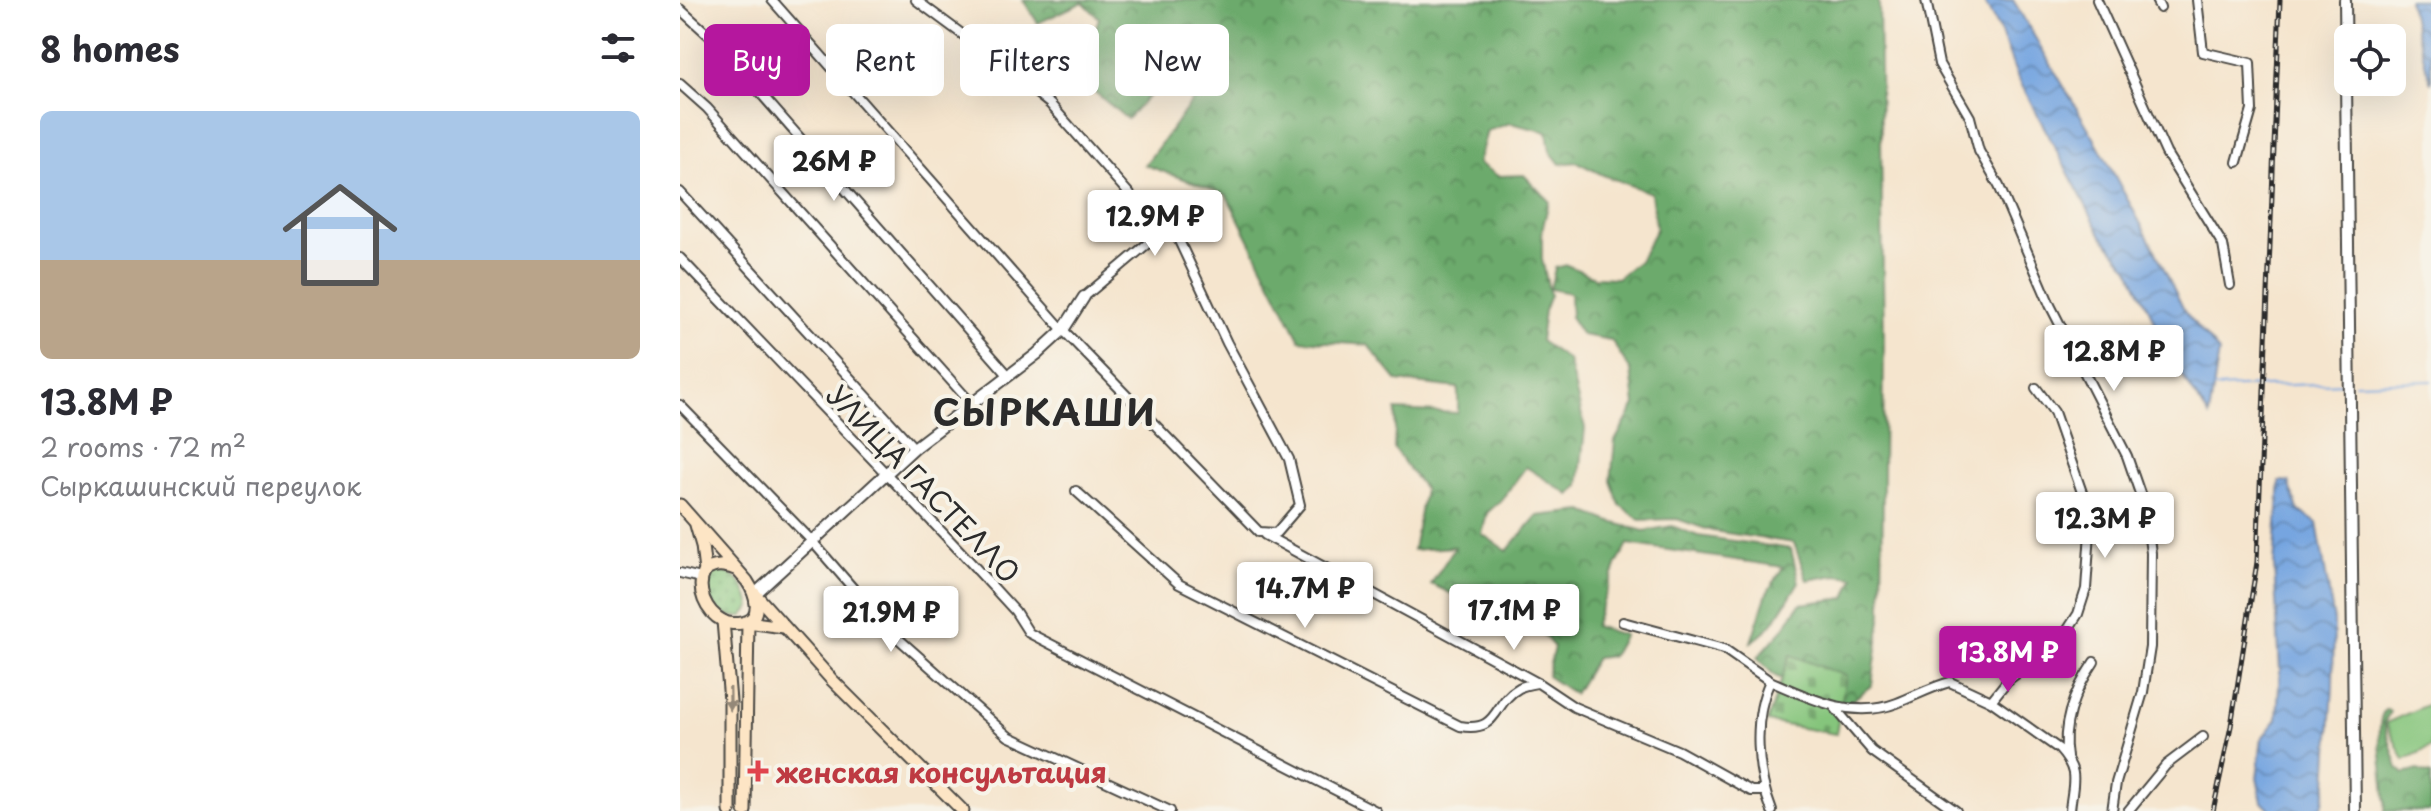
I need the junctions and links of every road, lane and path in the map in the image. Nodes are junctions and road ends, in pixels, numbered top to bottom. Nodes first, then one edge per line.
1 (772, 0) edge
2 (916, 0) edge
3 (1926, 0) edge
4 (2097, 0) edge
5 (2197, 0) edge
6 (2345, 0) edge
7 (680, 9) edge
8 (680, 84) edge
9 (2237, 162) dead end
10 (680, 192) edge
11 (1132, 197) junction
12 (680, 258) edge
13 (2230, 285) dead end
14 (1084, 297) joint
15 (1063, 330) junction
16 (1009, 376) junction
17 (2036, 388) dead end
18 (971, 403) junction
19 (680, 405) edge
20 (914, 448) junction
21 (886, 476) junction
22 (1076, 491) dead end
23 (680, 505) edge
24 (695, 521) junction
25 (1259, 532) junction
26 (811, 540) junction
27 (735, 569) junction
28 (680, 573) edge
29 (703, 575) junction
30 (755, 594) junction
31 (723, 621) junction
32 (748, 622) junction
33 (1623, 622) dead end
34 (784, 627) junction
35 (2094, 662) dead end
36 (1770, 681) junction
37 (1538, 683) junction
38 (1991, 701) junction
39 (1835, 707) junction
40 (2203, 737) dead end
41 (2067, 758) junction
42 (1764, 791) junction
43 (730, 811) edge
44 (745, 811) edge
45 (963, 811) edge
46 (1170, 811) edge
47 (1376, 811) edge
48 (1772, 811) edge
49 (1956, 811) edge
50 (2070, 811) edge
51 (2112, 811) edge
52 (2128, 811) edge
53 (2355, 811) edge

1 - 15 street
2 - 11 street
3 - 51 street
4 - 13 street
5 - 9 street
6 - 53 street
7 - 16 street
8 - 18 street
10 - 20 street
11 - 14 street
11 - 25 street
12 - 21 street, УЛИЦА ГАСТЕЛЛО
14 - 15 street
15 - 16 street
15 - 25 street
16 - 18 street
17 - 38 street
18 - 20 street
19 - 26 street
20 - 21 street
21 - 26 street
21 - 47 street, УЛИЦА ГАСТЕЛЛО
22 - 37 street
23 - 24 main road
24 - 27 main road
24 - 29 main road
25 - 37 street
26 - 30 street
26 - 46 street
27 - 29 main road
27 - 30 main road
28 - 29 street
29 - 31 main road
30 - 32 main road
30 - 34 main road
31 - 32 main road
31 -> 43 main road
32 - 34 main road
32 - 44 main road
33 - 36 street
34 - 45 main road
35 - 41 street
36 - 39 street
36 - 42 street
37 - 42 street
38 - 39 street
38 - 41 street
39 - 49 street
40 - 52 street
41 - 50 street
42 - 48 street

